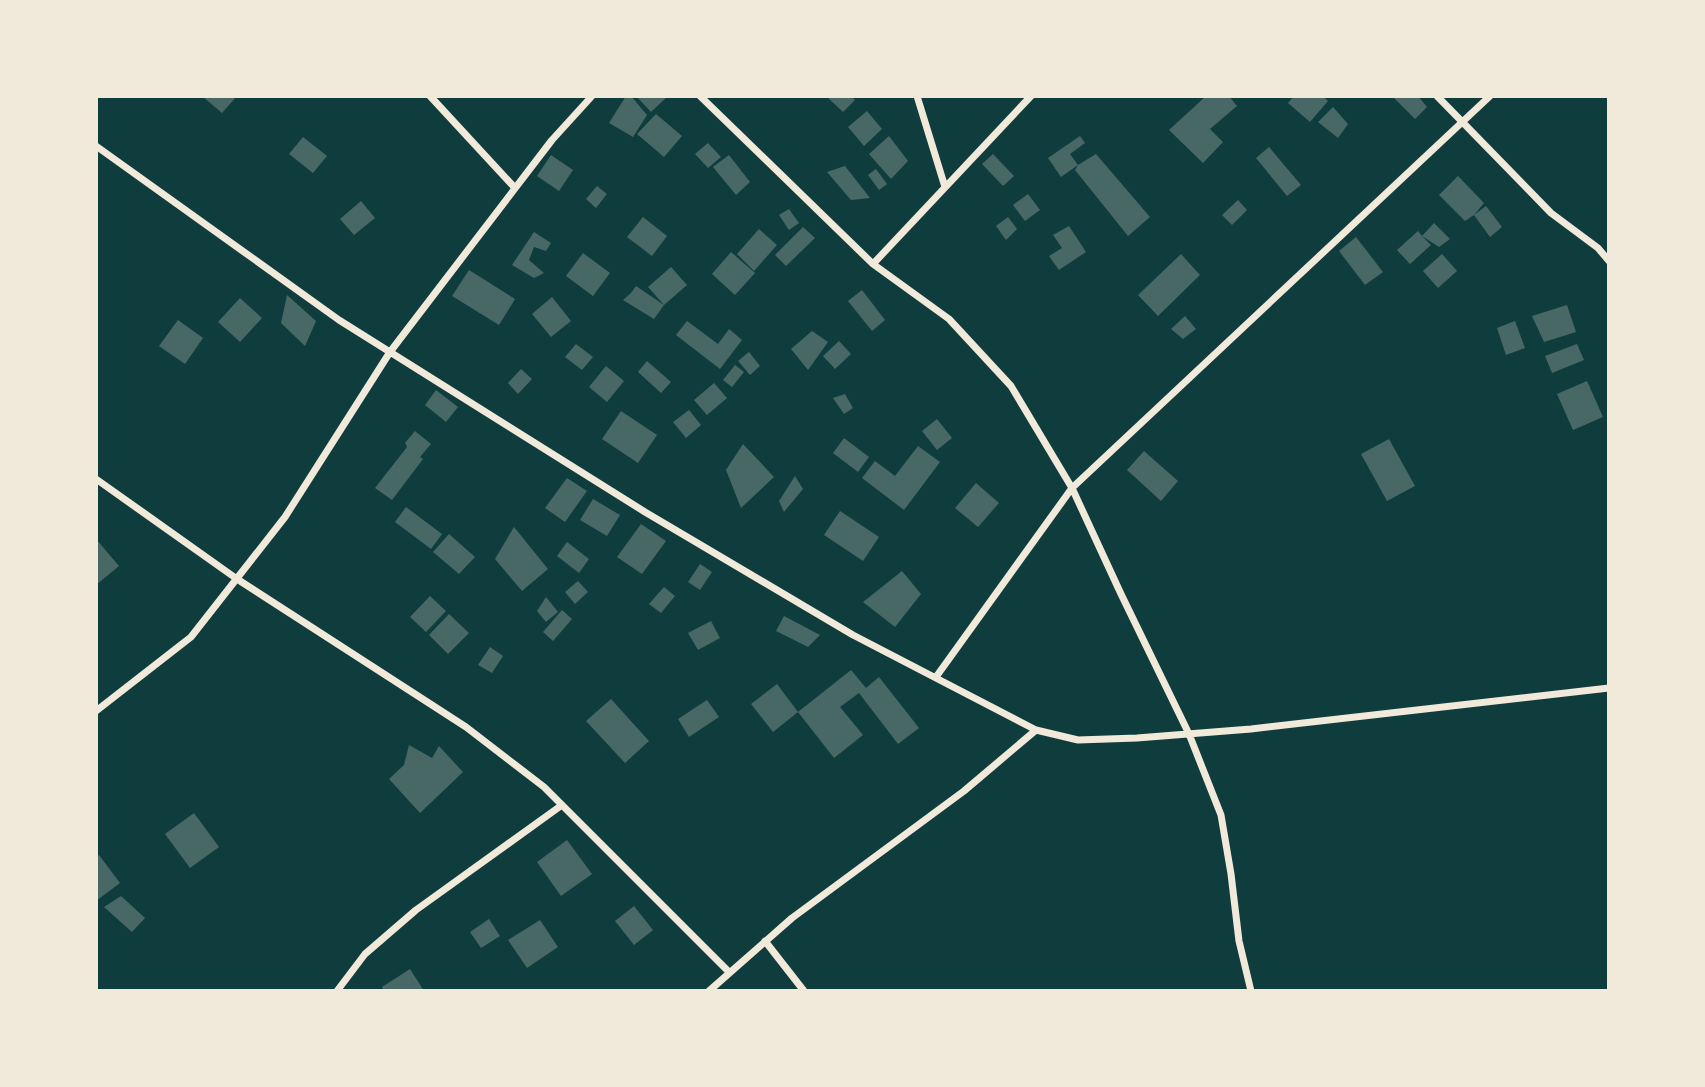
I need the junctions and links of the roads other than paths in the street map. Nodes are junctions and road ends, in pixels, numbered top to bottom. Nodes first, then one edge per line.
1 (430, 96) edge
2 (592, 96) edge
3 (700, 96) edge
4 (917, 96) edge
5 (1031, 96) edge
6 (1437, 96) edge
7 (1490, 96) edge
8 (1461, 122) junction
9 (96, 146) edge
10 (945, 187) junction
11 (515, 188) junction
12 (1609, 261) edge
13 (873, 264) junction
14 (390, 352) junction
15 (96, 480) edge
16 (1072, 488) junction
17 (237, 579) junction
18 (936, 677) junction
19 (1609, 688) edge
20 (96, 711) edge
21 (1036, 730) junction
22 (1189, 734) junction
23 (562, 805) junction
24 (765, 941) junction
25 (729, 972) junction
26 (337, 991) edge
27 (709, 991) edge
28 (804, 991) edge
29 (1251, 991) edge

1 - 11 street
2 - 11 street
3 - 13 street
4 - 10 street
5 - 10 street
6 - 8 street
7 - 8 street
8 - 12 street
8 - 16 street
9 - 14 street
10 - 13 street
11 - 14 street
13 - 16 street
14 - 17 street
14 - 18 street
15 - 17 street
16 - 18 street
16 - 22 street
17 - 20 street
17 - 23 street
18 - 21 street
19 - 22 street
21 - 22 street
21 - 24 street
22 - 29 street
23 - 25 street
23 - 26 street
24 - 25 street
24 - 28 street
25 - 27 street

